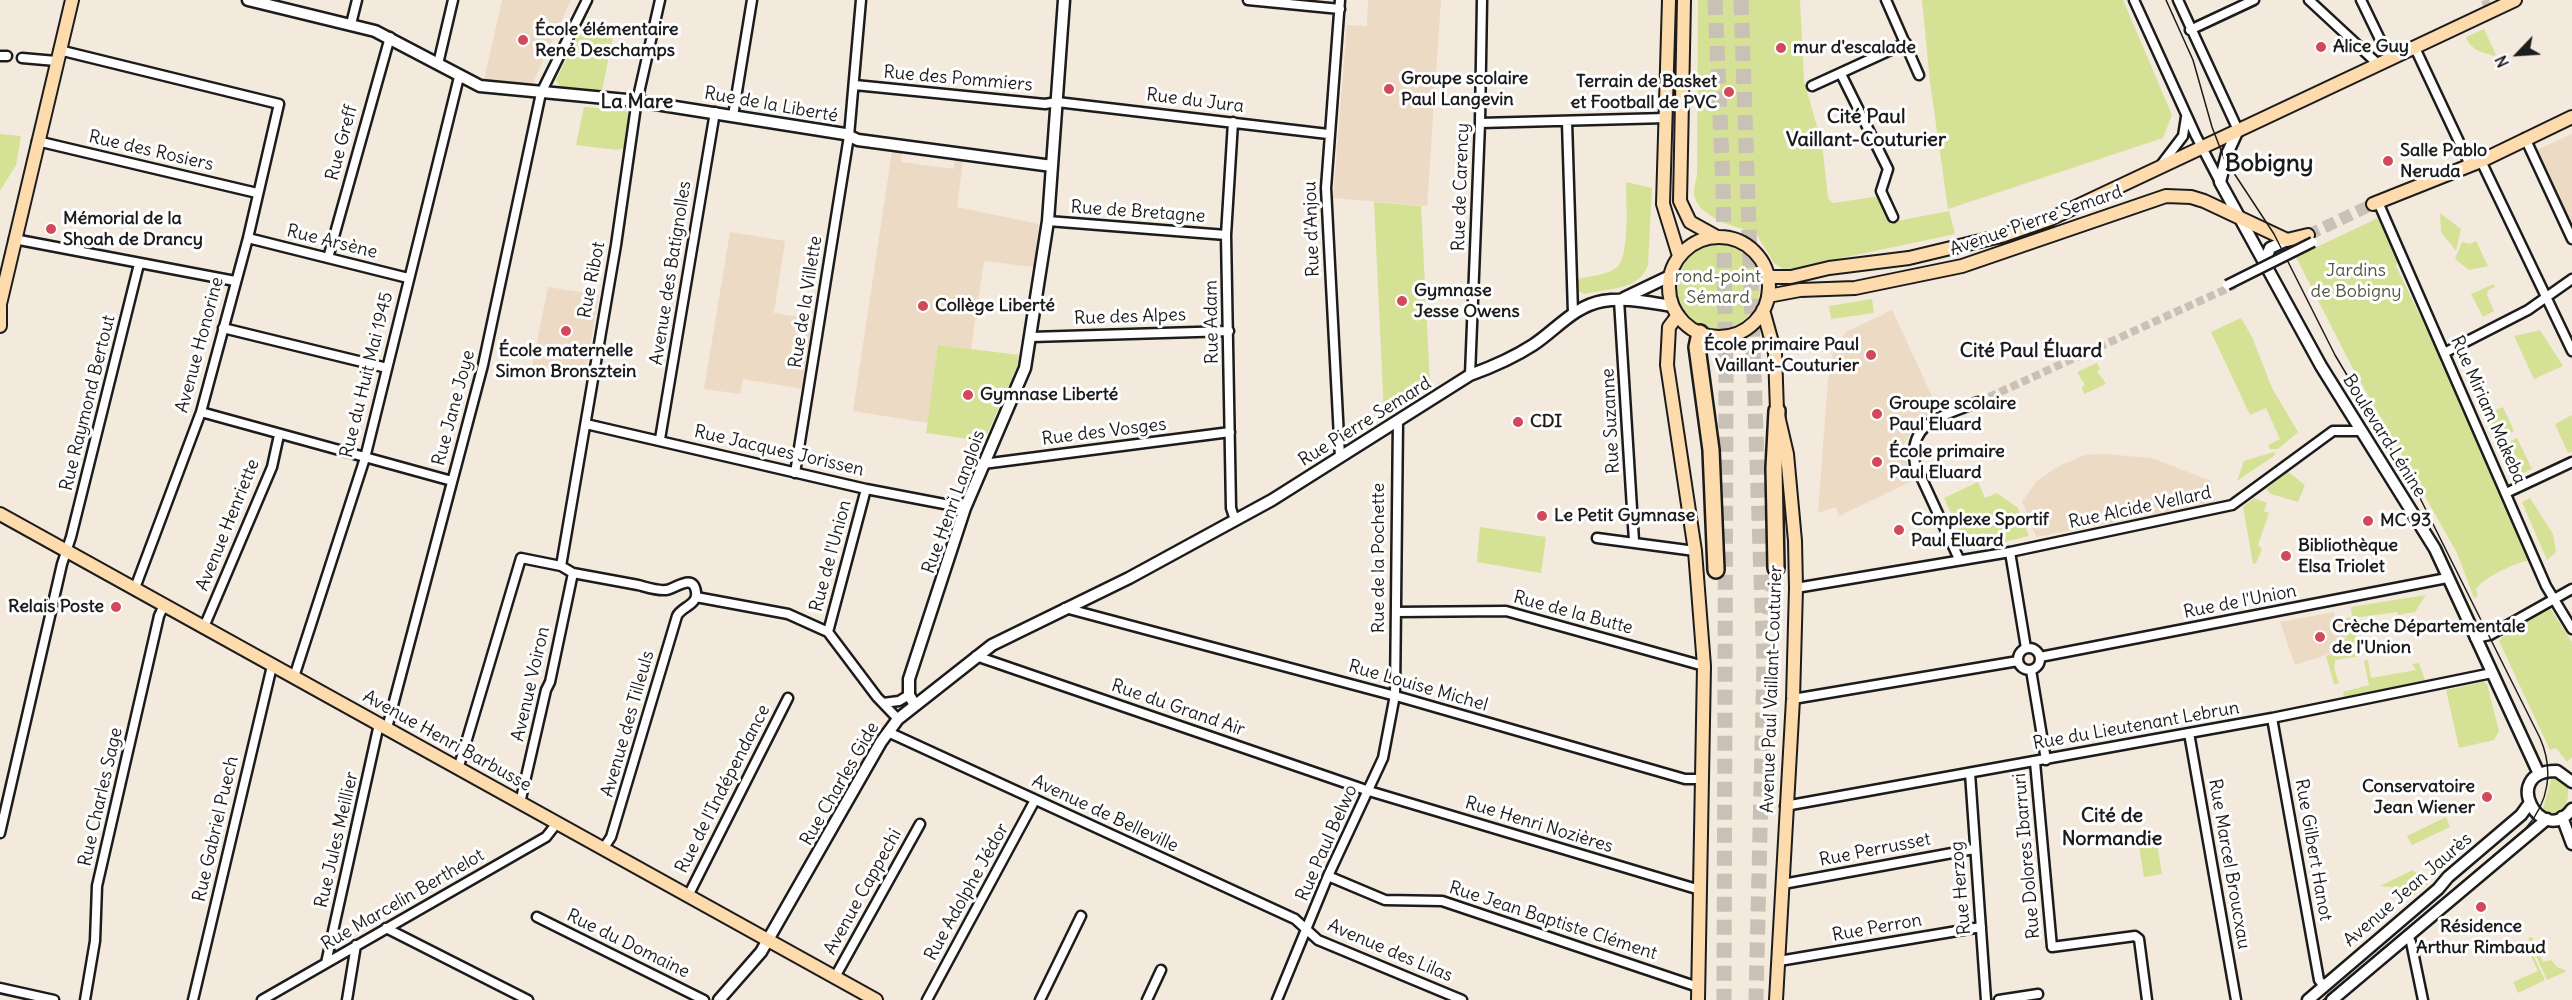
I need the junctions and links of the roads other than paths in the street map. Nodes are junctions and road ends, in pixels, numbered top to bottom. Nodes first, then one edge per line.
1 (72, 0) edge
2 (248, 0) edge
3 (357, 0) edge
4 (453, 0) edge
5 (587, 0) edge
6 (660, 0) edge
7 (752, 0) edge
8 (861, 0) edge
9 (1064, 0) edge
10 (1248, 0) edge
11 (1482, 0) edge
12 (1669, 0) edge
13 (1684, 0) edge
14 (1886, 0) edge
15 (2134, 0) edge
16 (2178, 0) edge
17 (2254, 0) edge
18 (2310, 0) edge
19 (2361, 0) edge
20 (2516, 0) edge
21 (278, 4) edge
22 (1340, 5) edge
23 (351, 24) junction
24 (2190, 30) junction
25 (390, 38) junction
26 (1906, 42) junction
27 (2415, 48) junction
28 (58, 55) junction
29 (22, 58) dead end
30 (2384, 62) junction
31 (438, 64) junction
32 (1841, 74) junction
33 (1919, 75) dead end
34 (459, 77) junction
35 (855, 85) junction
36 (1812, 86) dead end
37 (541, 93) junction
38 (637, 101) junction
39 (1057, 102) junction
40 (715, 112) junction
41 (2186, 113) junction
42 (733, 116) junction
43 (2572, 117) edge
44 (1666, 118) junction
45 (1233, 122) junction
46 (1567, 122) junction
47 (1480, 123) junction
48 (2238, 130) junction
49 (1328, 134) junction
50 (849, 136) junction
51 (2525, 138) junction
52 (37, 141) junction
53 (2202, 148) junction
54 (2475, 163) junction
55 (1052, 166) junction
56 (2159, 169) junction
57 (2220, 182) junction
58 (257, 193) junction
59 (2376, 203) joint
60 (1893, 217) dead end
61 (2239, 218) junction
62 (1048, 221) junction
63 (1226, 235) junction
64 (1717, 237) junction
65 (248, 238) junction
66 (2311, 238) joint
67 (2572, 238) edge
68 (14, 239) junction
69 (2287, 240) junction
70 (1679, 256) junction
71 (327, 258) junction
72 (139, 264) junction
73 (2264, 264) junction
74 (1670, 276) junction
75 (1767, 277) junction
76 (408, 278) junction
77 (2572, 279) edge
78 (235, 281) junction
79 (2227, 285) tunnel mouth
80 (1768, 296) junction
81 (2547, 299) junction
82 (1619, 300) junction
83 (0, 305) edge
84 (1763, 310) junction
85 (1675, 311) junction
86 (1573, 313) junction
87 (0, 326) edge
88 (223, 328) junction
89 (1229, 331) junction
90 (1700, 333) junction
91 (1031, 337) junction
92 (2572, 351) edge
93 (2444, 353) junction
94 (387, 368) junction
95 (1470, 375) junction
96 (1978, 402) tunnel mouth
97 (1777, 411) junction
98 (201, 412) junction
99 (1398, 420) junction
100 (586, 424) junction
101 (2362, 431) junction
102 (1230, 432) junction
103 (279, 435) junction
104 (660, 439) junction
105 (1340, 457) junction
106 (365, 458) junction
107 (2572, 462) edge
108 (983, 464) junction
109 (795, 473) junction
110 (452, 480) junction
111 (866, 489) junction
112 (2506, 493) junction
113 (965, 508) junction
114 (0, 514) edge
115 (1234, 520) junction
116 (1597, 538) dead end
117 (1634, 541) junction
118 (67, 551) junction
119 (1695, 551) junction
120 (2010, 552) junction
121 (1959, 559) junction
122 (561, 566) junction
123 (1776, 568) tunnel mouth
124 (1716, 570) dead end
125 (573, 573) junction
126 (1129, 578) joint
127 (2447, 578) junction
128 (135, 588) junction
129 (1796, 588) junction
130 (2572, 589) edge
131 (696, 597) junction
132 (2554, 599) junction
133 (164, 605) junction
134 (1065, 608) junction
135 (1396, 612) junction
136 (204, 627) junction
137 (2572, 629) edge
138 (828, 632) junction
139 (2475, 638) junction
140 (2026, 648) junction
141 (976, 656) junction
142 (2040, 657) junction
143 (2018, 661) junction
144 (272, 666) junction
145 (1704, 666) junction
146 (2031, 670) junction
147 (2492, 673) junction
148 (294, 677) junction
149 (1395, 695) junction
150 (788, 698) dead end
151 (1793, 699) junction
152 (912, 700) junction
153 (883, 703) junction
154 (2272, 718) junction
155 (898, 719) junction
156 (383, 726) junction
157 (888, 732) junction
158 (2189, 733) junction
159 (2046, 760) junction
160 (2035, 762) junction
161 (459, 766) junction
162 (1970, 773) junction
163 (2539, 774) junction
164 (1703, 779) junction
165 (2571, 779) edge
166 (1369, 791) junction
167 (1035, 800) junction
168 (520, 803) junction
169 (2529, 804) junction
170 (1785, 806) junction
171 (2572, 808) edge
172 (2562, 817) junction
173 (2547, 819) junction
174 (557, 823) junction
175 (920, 824) dead end
176 (0, 833) edge
177 (2572, 844) edge
178 (603, 849) junction
179 (1974, 849) junction
180 (1328, 876) junction
181 (1783, 884) junction
182 (1700, 890) junction
183 (688, 896) junction
184 (1081, 916) dead end
185 (537, 917) dead end
186 (1981, 927) junction
187 (386, 928) junction
188 (1306, 929) junction
189 (2407, 936) junction
190 (768, 940) junction
191 (356, 945) junction
192 (1779, 961) junction
193 (326, 963) junction
194 (1161, 970) dead end
195 (835, 976) junction
196 (2324, 986) junction
197 (1698, 987) junction
198 (0, 988) edge
199 (2038, 994) dead end
200 (54, 1000) edge
201 (84, 1000) edge
202 (193, 1000) edge
203 (262, 1000) edge
204 (347, 1000) edge
205 (528, 1000) edge
206 (704, 1000) edge
207 (719, 1000) edge
208 (876, 1000) edge
209 (927, 1000) edge
210 (1040, 1000) edge
211 (1147, 1000) edge
212 (1277, 1000) edge
213 (1462, 1000) edge
214 (1698, 1000) edge
215 (1776, 1000) edge
216 (1986, 1000) edge
217 (1999, 1000) edge
218 (2147, 1000) edge
219 (2236, 1000) edge
220 (2308, 1000) edge
221 (2332, 1000) edge
222 (2423, 1000) edge

1 - 28 main road
2 - 21 street, Rue de la Liberté
3 - 23 street
4 - 31 street
5 - 37 street, Rue Jane Joye
6 - 38 street, Rue Ribot
7 - 42 street
8 - 35 street, Rue de la Villette
9 - 39 street, Rue Henri Langlois
10 - 22 street
11 - 47 street, Rue de Carency
12 - 44 main road
13 - 64 main road
14 - 26 street
15 - 41 street
16 - 24 street
17 - 24 street
18 - 30 street
19 - 30 street
20 - 27 main road, Avenue Pierre Semard
21 - 23 street, Rue de la Liberté
22 - 49 street, Rue d'Anjou
23 - 25 street, Rue de la Liberté
24 - 48 street
25 - 31 street, Rue de la Liberté
25 - 71 street, Rue Greff
26 - 32 street
26 - 33 street
27 - 30 main road, Avenue Pierre Semard
27 - 54 street
28 - 29 street
28 - 52 main road
28 - 58 street, Avenue Honorine
30 - 48 main road, Avenue Pierre Semard
31 - 34 street, Rue de la Liberté
32 - 36 street
32 - 60 street
34 - 37 street, Rue de la Liberté
34 - 76 street, Rue du Huit Mai 1945
35 - 39 street, Rue des Pommiers
35 - 50 street, Rue de la Villette
37 - 38 street, Rue de la Liberté
37 - 110 street, Rue Jane Joye
38 - 40 street, Rue de la Liberté
38 - 100 street, Rue Ribot
39 - 45 street, Rue du Jura
39 - 55 street, Rue Henri Langlois
40 - 42 street, Rue de la Liberté
40 - 104 street, Avenue des Batignolles
41 - 53 street
41 - 56 street
42 - 50 street, Rue de la Liberté
43 - 51 main road
44 - 46 street
44 - 70 main road
45 - 49 street, Rue du Jura
45 - 63 street, Rue Adam
46 - 47 street
46 - 86 street
47 - 95 street, Rue de Carency
48 - 53 main road, Avenue Pierre Semard
48 - 57 street
49 - 105 street, Rue d'Anjou
50 - 55 street, Rue de la Liberté
50 - 109 street, Rue de la Villette
51 - 54 main road
51 - 67 street
52 - 58 street, Rue des Rosiers
52 - 68 main road
53 - 56 main road, Avenue Pierre Semard
53 - 57 street
54 - 59 main road
54 - 81 street
55 - 62 street, Rue Henri Langlois
56 - 75 main road, Avenue Pierre Semard
57 - 61 street, Boulevard Lénine
58 - 65 street, Avenue Honorine
59 - 93 street, Rue Miriam Makeba
61 - 69 main road, Avenue Pierre Semard
61 - 73 street, Boulevard Lénine
61 - 80 main road, Avenue Pierre Semard
62 - 63 street, Rue de Bretagne
62 - 91 street, Rue Henri Langlois
63 - 89 street, Rue Adam
64 - 70 main road
64 - 75 main road
65 - 71 street, Rue Arsène
65 - 78 street, Avenue Honorine
66 - 69 main road
66 - 79 street, bridge
68 - 72 street
68 - 83 main road
69 - 73 street
70 - 74 main road
71 - 76 street, Rue Arsène
72 - 78 street
72 - 118 street, Rue Raymond Bertout
73 - 101 street, Boulevard Lénine
74 - 82 street, Rue Pierre Semard
74 - 85 main road
75 - 80 main road
76 - 94 street, Rue du Huit Mai 1945
77 - 81 street
78 - 88 street, Avenue Honorine
80 - 84 main road
81 - 92 street
81 - 93 street
82 - 85 street, Rue Pierre Semard
82 - 86 street, Rue Pierre Semard
82 - 117 street, Rue Suzanne
83 - 87 main road
84 - 90 main road
84 - 97 main road, Avenue Paul Vaillant-Couturier
85 - 90 main road
85 - 119 main road
86 - 95 street, Rue Pierre Semard
88 - 94 street
88 - 98 street, Avenue Honorine
89 - 91 street, Rue des Alpes
89 - 102 street, Rue Adam
90 - 124 highway
91 - 108 street, Rue Henri Langlois
93 - 112 street, Rue Miriam Makeba
94 - 106 street, Rue du Huit Mai 1945
95 - 99 street, Rue Pierre Semard
96 - 121 street
97 - 123 highway
97 - 129 main road, Avenue Paul Vaillant-Couturier
98 - 103 street
98 - 128 street, Avenue Honorine
99 - 105 street, Rue Pierre Semard
99 - 135 street, Rue de la Pochette
100 - 104 street, Rue Jacques Jorissen
100 - 122 street, Rue Ribot
101 - 120 street, Rue Alcide Vellard
101 - 127 street, Boulevard Lénine
102 - 108 street, Rue des Vosges
102 - 115 street, Rue Adam
103 - 106 street
103 - 136 street, Avenue Henriette
104 - 109 street, Rue Jacques Jorissen
105 - 115 street, Rue Pierre Semard
106 - 110 street
106 - 148 street, Rue du Huit Mai 1945
107 - 112 street
108 - 113 street, Rue Henri Langlois
109 - 111 street, Rue Jacques Jorissen
110 - 156 street, Rue Jane Joye
111 - 113 street, Rue Jacques Jorissen
111 - 138 street, Rue de l'Union
112 - 132 street, Rue Miriam Makeba
113 - 152 street, Rue Henri Langlois
114 - 118 main road, Avenue Henri Barbusse
115 - 126 street, Rue Pierre Semard
116 - 117 street
117 - 119 street
118 - 128 main road, Avenue Henri Barbusse
118 - 176 street, Rue Raymond Bertout
119 - 145 main road
120 - 121 street, Rue Alcide Vellard
120 - 140 street
121 - 129 street, Rue Alcide Vellard
122 - 125 street
122 - 161 street
125 - 131 street
125 - 168 street, Avenue Voiron
126 - 134 street, Rue Charles Gide
127 - 139 street, Boulevard Lénine
127 - 142 street, Rue de l'Union
128 - 133 main road, Avenue Henri Barbusse
129 - 151 main road, Avenue Paul Vaillant-Couturier
130 - 132 street
131 - 138 street
131 - 178 street, Avenue des Tilleuls
132 - 137 street, Rue Miriam Makeba
132 - 139 street
133 - 136 main road, Avenue Henri Barbusse
133 - 201 street, Rue Charles Sage
134 - 141 street, Rue Charles Gide
134 - 149 street, Rue Louise Michel
135 - 145 street, Rue de la Butte
135 - 149 street, Rue de la Pochette
136 - 144 main road, Avenue Henri Barbusse
138 - 153 street
139 - 147 street, Boulevard Lénine
140 - 142 street
140 - 143 street
141 - 152 street, Rue Charles Gide
141 - 166 street, Rue du Grand Air
142 - 146 street
143 - 146 street
143 - 151 street
144 - 148 main road, Avenue Henri Barbusse
144 - 202 street, Rue Gabriel Puech
145 - 164 main road
146 - 159 street
147 - 154 street, Rue du Lieutenant Lebrun
147 - 163 street, Boulevard Lénine
148 - 156 main road, Avenue Henri Barbusse
149 - 164 street, Rue Louise Michel
149 - 166 street, Rue Paul Belwo
150 - 183 street, Rue de l'Indépendance
151 - 170 main road, Avenue Paul Vaillant-Couturier
152 - 153 street
152 - 155 street, Rue Charles Gide
153 - 155 street
154 - 158 street, Rue du Lieutenant Lebrun
154 - 196 street, Rue Gilbert Hanot
155 - 157 street, Rue Charles Gide
156 - 161 main road, Avenue Henri Barbusse
156 - 193 street, Rue Jules Meillier
157 - 167 street, Avenue de Belleville
157 - 190 street, Rue Charles Gide
158 - 159 street, Rue du Lieutenant Lebrun
158 - 219 street, Rue Marcel Broucxau
159 - 160 street, Rue du Lieutenant Lebrun
160 - 162 street, Rue du Lieutenant Lebrun
160 - 218 street, Rue Dolores Ibarruri
161 - 168 main road, Avenue Henri Barbusse
162 - 170 street, Rue du Lieutenant Lebrun
162 - 179 street, Rue Herzog
163 - 165 street
163 - 169 street
164 - 182 main road
166 - 180 street, Rue Paul Belwo
166 - 182 street, Rue Henri Nozières
167 - 188 street, Avenue de Belleville
167 - 209 street, Rue Adolphe Jédor
168 - 174 main road, Avenue Henri Barbusse
169 - 173 street
169 - 196 street, Avenue Jean Jaurès
170 - 181 main road, Avenue Paul Vaillant-Couturier
171 - 172 street
172 - 173 street
172 - 177 street
173 - 189 street, Avenue Jean Jaurès
174 - 178 main road, Avenue Henri Barbusse
174 - 187 street, Rue Marcelin Berthelot
175 - 195 street, Avenue Cappechi
178 - 183 main road, Avenue Henri Barbusse
179 - 181 street, Rue Perrusset
179 - 186 street, Rue Herzog
180 - 188 street, Rue Paul Belwo
180 - 197 street, Rue Jean Baptiste Clément
181 - 192 main road, Avenue Paul Vaillant-Couturier
182 - 197 main road
183 - 190 main road, Avenue Henri Barbusse
184 - 210 street
185 - 206 street, Rue du Domaine
186 - 192 street, Rue Perron
186 - 216 street, Rue Herzog
187 - 191 street, Rue Marcelin Berthelot
187 - 205 street
188 - 212 street, Rue Paul Belwo
188 - 213 street, Avenue des Lilas
189 - 221 street, Avenue Jean Jaurès
189 - 222 street
190 - 195 main road, Avenue Henri Barbusse
190 - 207 street, Rue Charles Gide
191 - 193 street, Rue Marcelin Berthelot
191 - 204 street
192 - 215 main road, Avenue Paul Vaillant-Couturier
193 - 203 street, Rue Marcelin Berthelot
194 - 211 street
195 - 208 main road, Avenue Henri Barbusse
196 - 220 street, Avenue Jean Jaurès
197 - 214 main road
198 - 200 street
199 - 217 street

